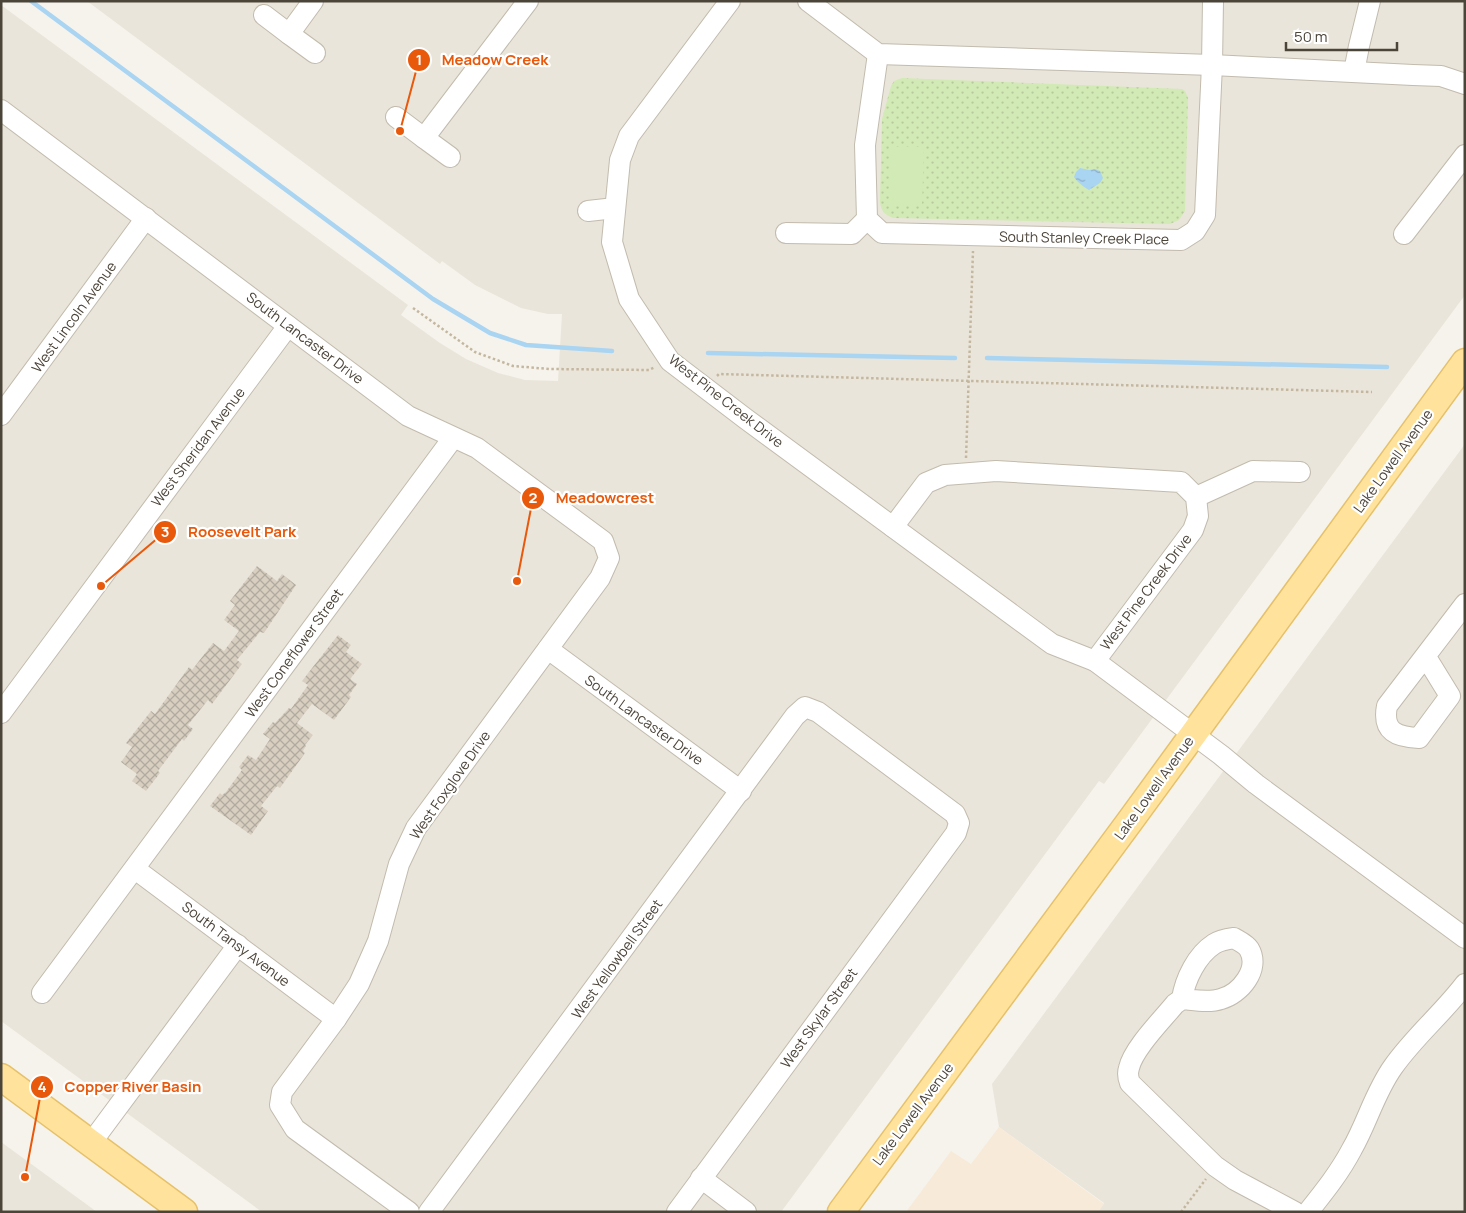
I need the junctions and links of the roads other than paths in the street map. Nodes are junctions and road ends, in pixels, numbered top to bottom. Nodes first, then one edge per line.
1 (313, 1) edge
2 (528, 1) edge
3 (730, 1) edge
4 (808, 1) edge
5 (1213, 1) edge
6 (1370, 1) edge
7 (264, 15) dead end
8 (289, 34) junction
9 (315, 53) dead end
10 (878, 54) junction
11 (1212, 65) junction
12 (1354, 72) junction
13 (1465, 84) edge
14 (1, 110) edge
15 (396, 117) dead end
16 (424, 138) junction
17 (1465, 155) edge
18 (450, 157) dead end
19 (615, 208) junction
20 (588, 211) dead end
21 (146, 218) junction
22 (867, 219) junction
23 (786, 233) dead end
24 (1404, 234) dead end
25 (288, 326) junction
26 (1465, 362) edge
27 (1, 415) edge
28 (453, 438) junction
29 (1300, 472) dead end
30 (1196, 497) junction
31 (894, 527) junction
32 (609, 558) joint
33 (1465, 604) edge
34 (548, 649) junction
35 (1426, 656) dead end
36 (1096, 661) junction
37 (1, 713) edge
38 (1194, 735) junction
39 (740, 791) junction
40 (959, 823) joint
41 (136, 869) junction
42 (1465, 938) edge
43 (238, 945) junction
44 (1465, 984) edge
45 (42, 993) dead end
46 (1182, 999) dead end
47 (336, 1019) junction
48 (1, 1077) edge
49 (91, 1144) junction
50 (702, 1178) junction
51 (184, 1212) edge
52 (409, 1212) edge
53 (430, 1212) edge
54 (676, 1212) edge
55 (746, 1212) edge
56 (841, 1212) edge
57 (1295, 1212) edge
58 (1308, 1212) edge

1 - 8 street
2 - 16 street
3 - 19 street, West Pine Creek Drive
4 - 10 street
5 - 11 street, South Stanley Creek Place
6 - 12 street
7 - 8 street
8 - 9 street
10 - 11 street
10 - 22 street
11 - 12 street
11 - 22 street, South Stanley Creek Place
12 - 13 street
14 - 21 street, South Lancaster Drive
15 - 16 street
16 - 18 street
17 - 24 street
19 - 20 street
19 - 31 street, West Pine Creek Drive
21 - 25 street, South Lancaster Drive
21 - 27 street, West Lincoln Avenue
22 - 23 street
25 - 28 street, South Lancaster Drive
25 - 37 street, West Sheridan Avenue
26 - 38 main road, Lake Lowell Avenue
28 - 32 street, South Lancaster Drive
28 - 41 street, West Coneflower Street
29 - 30 street
30 - 31 street
30 - 36 street, West Pine Creek Drive
31 - 36 street, West Pine Creek Drive
32 - 34 street, West Foxglove Drive
33 - 35 street
34 - 39 street, South Lancaster Drive
34 - 47 street, West Foxglove Drive
36 - 38 street, West Pine Creek Drive
38 - 42 street, West Pine Creek Drive
38 - 56 main road, Lake Lowell Avenue
39 - 40 street, West Yellowbell Street
39 - 53 street, West Yellowbell Street
40 - 50 street, West Skylar Street
41 - 43 street, South Tansy Avenue
41 - 45 street, West Coneflower Street
43 - 47 street, South Tansy Avenue
43 - 49 street
44 - 58 street
46 - 57 street
47 - 52 street, West Foxglove Drive
48 - 49 main road
49 - 51 main road
50 - 54 street, West Skylar Street
50 - 55 street

